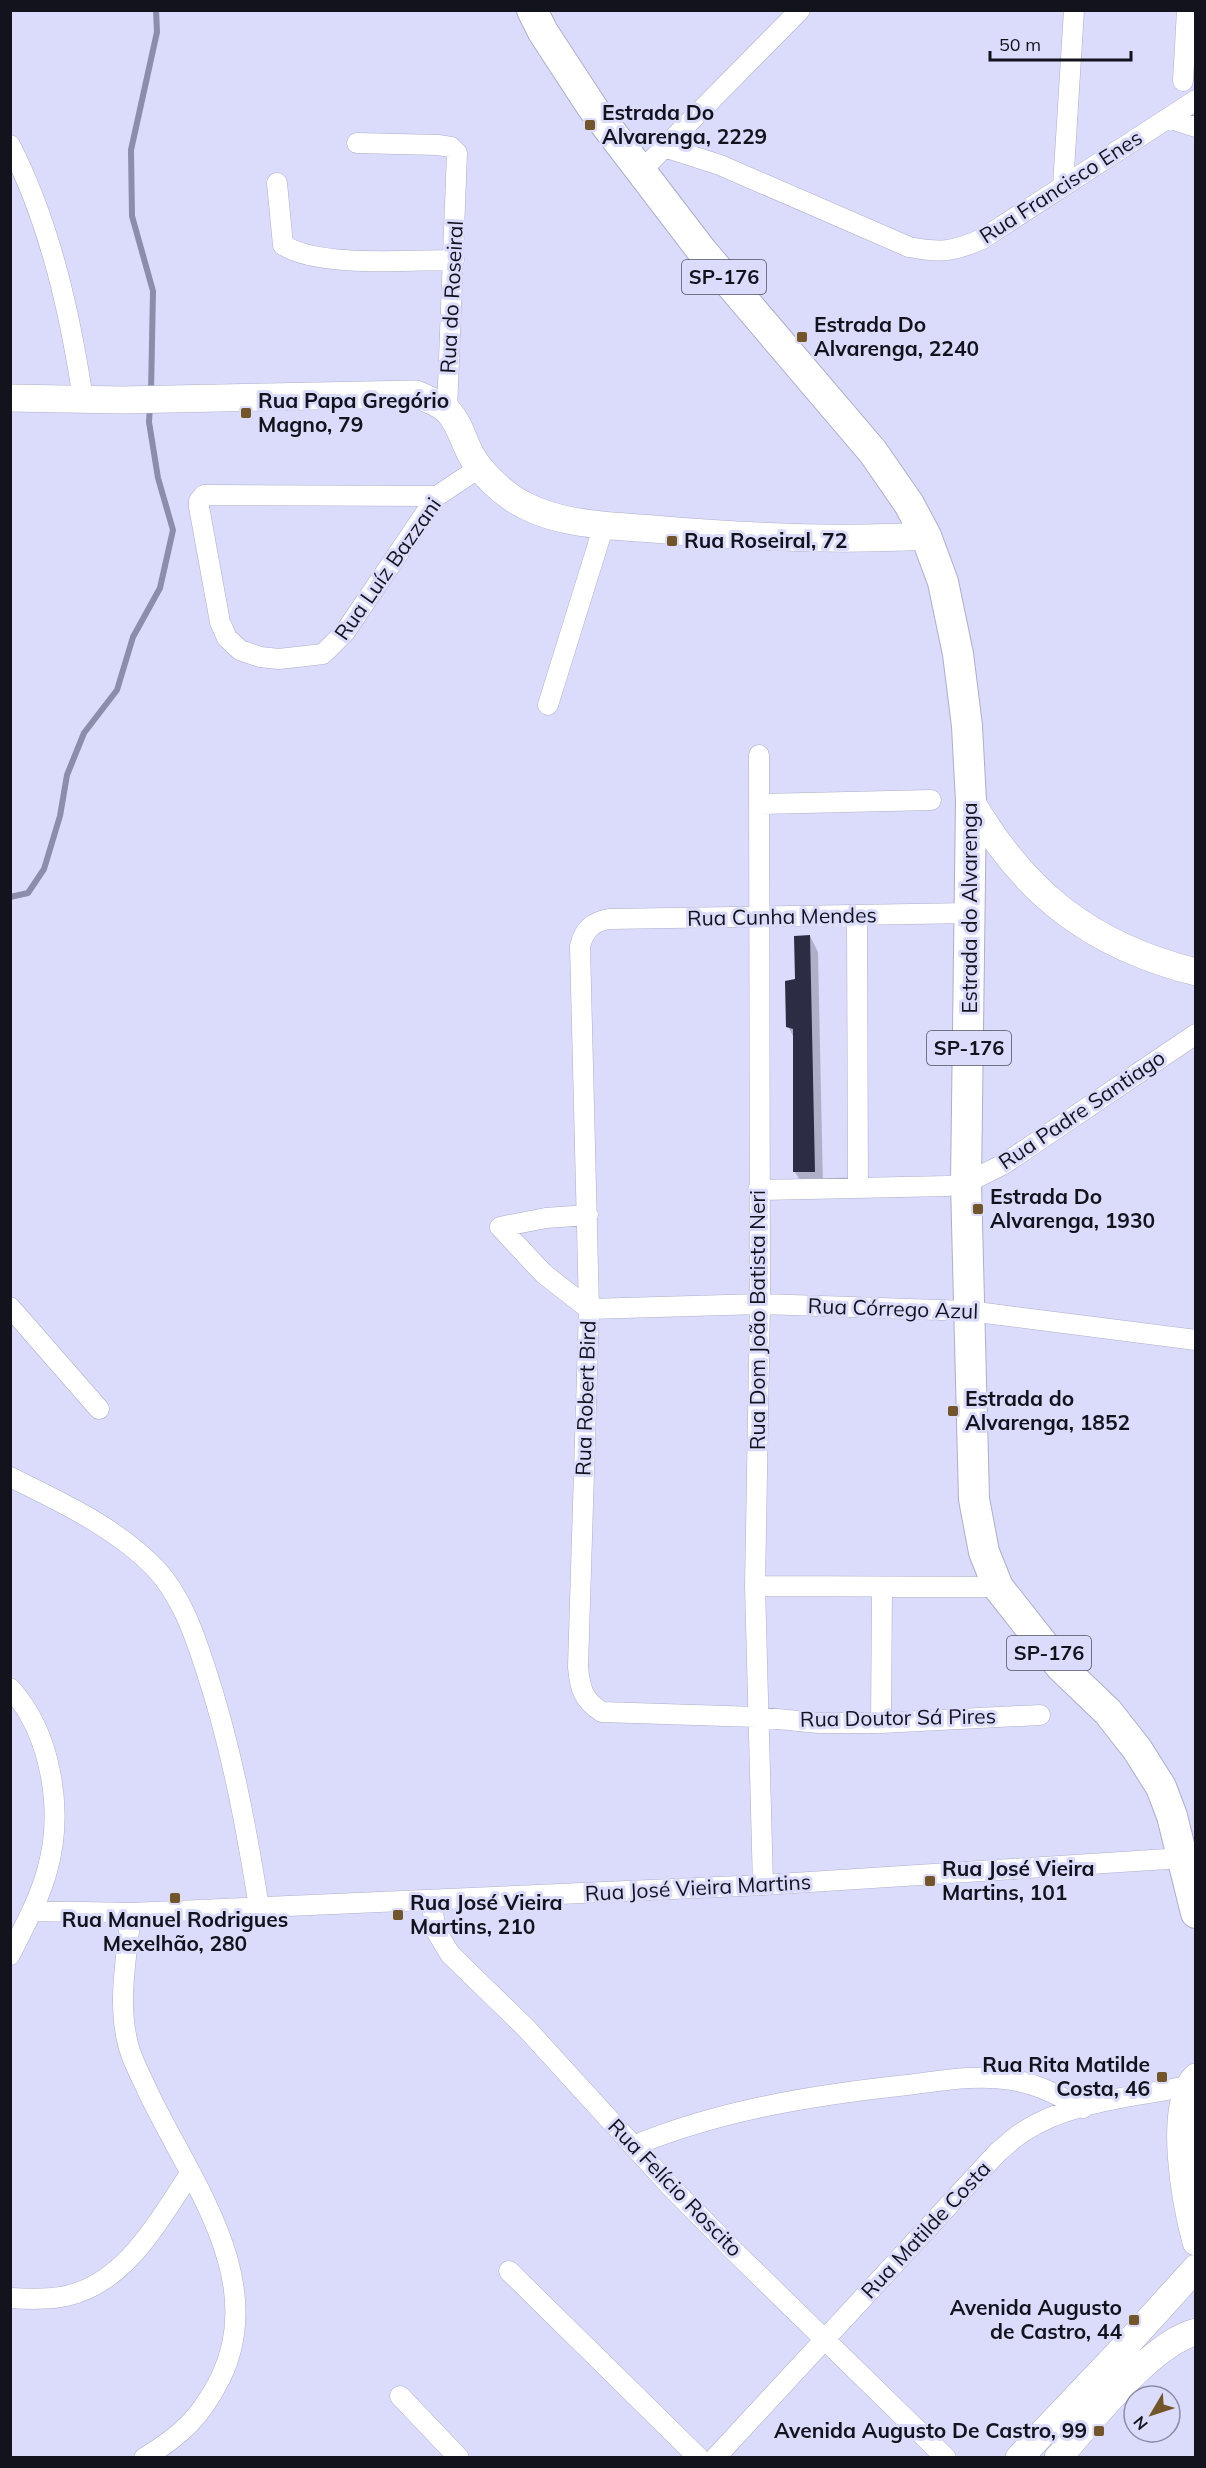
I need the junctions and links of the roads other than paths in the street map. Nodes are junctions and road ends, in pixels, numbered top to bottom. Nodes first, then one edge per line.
1 (532, 10) edge
2 (800, 10) edge
3 (1074, 10) edge
4 (1187, 10) edge
5 (1184, 81) dead end
6 (1196, 100) edge
7 (1168, 118) junction
8 (1196, 127) edge
9 (679, 132) junction
10 (357, 143) dead end
11 (10, 145) edge
12 (664, 147) junction
13 (720, 165) junction
14 (642, 170) junction
15 (277, 183) dead end
16 (1063, 186) junction
17 (454, 260) junction
18 (10, 398) edge
19 (83, 399) junction
20 (447, 411) junction
21 (479, 468) junction
22 (437, 496) junction
23 (604, 525) junction
24 (926, 536) junction
25 (548, 705) dead end
26 (759, 755) dead end
27 (931, 800) dead end
28 (971, 801) junction
29 (762, 804) junction
30 (970, 849) junction
31 (1012, 861) junction
32 (971, 913) junction
33 (761, 916) junction
34 (858, 916) junction
35 (593, 925) joint
36 (1196, 972) edge
37 (1196, 1034) edge
38 (966, 1183) junction
39 (858, 1188) junction
40 (758, 1190) junction
41 (588, 1215) junction
42 (760, 1304) junction
43 (10, 1307) edge
44 (589, 1309) junction
45 (969, 1311) junction
46 (1196, 1340) edge
47 (99, 1409) dead end
48 (10, 1476) edge
49 (754, 1586) junction
50 (882, 1587) junction
51 (998, 1587) junction
52 (10, 1688) edge
53 (1040, 1715) dead end
54 (757, 1717) junction
55 (881, 1723) junction
56 (1183, 1858) junction
57 (763, 1885) junction
58 (430, 1900) junction
59 (259, 1907) junction
60 (33, 1911) junction
61 (131, 1913) junction
62 (1196, 1913) edge
63 (10, 1955) edge
64 (1192, 2082) edge
65 (1083, 2108) junction
66 (633, 2146) junction
67 (190, 2174) junction
68 (1196, 2241) edge
69 (1196, 2268) edge
70 (509, 2271) dead end
71 (10, 2298) edge
72 (1196, 2332) edge
73 (824, 2340) junction
74 (1138, 2352) junction
75 (400, 2396) dead end
76 (165, 2452) edge
77 (144, 2457) edge
78 (459, 2457) edge
79 (699, 2457) edge
80 (715, 2457) edge
81 (946, 2457) edge
82 (1019, 2457) edge
83 (1058, 2457) edge

1 - 14 main road, Estrada do Alvarenga / SP-176
2 - 9 street
3 - 16 street
4 - 5 street
6 - 7 street, Rua Francisco Enes
7 - 8 street
7 - 16 street, Rua Francisco Enes
9 - 12 street
9 - 13 street, Rua Francisco Enes
10 - 17 street, Rua do Roseiral
11 - 19 street
12 - 13 street, Rua Francisco Enes
12 - 14 street
13 - 16 street, Rua Francisco Enes
14 - 24 main road, Estrada do Alvarenga / SP-176
15 - 17 street
17 - 20 street, Rua do Roseiral
18 - 19 street
19 - 20 street
20 - 21 street
21 - 22 street, Rua Luíz Bazzani
21 - 23 street
22 - 22 street, Rua Luíz Bazzani
23 - 24 street
23 - 25 street
24 - 28 main road, Estrada do Alvarenga / SP-176
26 - 29 street, Rua Dom João Batista Neri
27 - 29 street
28 - 30 main road, Estrada do Alvarenga / SP-176
28 - 31 street
29 - 33 street, Rua Dom João Batista Neri
30 - 31 street
30 - 32 main road, Estrada do Alvarenga / SP-176
31 - 36 street
32 - 34 street, Rua Cunha Mendes
32 - 38 main road, Estrada do Alvarenga / SP-176
33 - 34 street, Rua Cunha Mendes
33 - 35 street, Rua Cunha Mendes
33 - 40 street, Rua Dom João Batista Neri
34 - 39 street
35 - 41 street, Rua Robert Bird
37 - 38 street, Rua Padre Santiago
38 - 39 street
38 - 45 main road, Estrada do Alvarenga / SP-176
39 - 40 street
40 - 42 street, Rua Dom João Batista Neri
41 - 44 street, Rua Robert Bird
41 - 44 street
42 - 44 street, Rua Córrego Azul
42 - 45 street, Rua Córrego Azul
42 - 49 street, Rua Dom João Batista Neri
43 - 47 street
44 - 54 street, Rua Robert Bird
45 - 46 street, Rua Córrego Azul
45 - 51 main road, Estrada do Alvarenga / SP-176
48 - 59 street
49 - 50 street
49 - 54 street, Rua Dom João Batista Neri
50 - 51 street
50 - 55 street
51 - 56 main road, Estrada do Alvarenga / SP-176
52 - 60 street
53 - 55 street, Rua Doutor Sá Pires
54 - 55 street, Rua Doutor Sá Pires
54 - 57 street, Rua Dom João Batista Neri
56 - 57 street, Rua José Vieira Martins
56 - 62 main road, Estrada do Alvarenga / SP-176
57 - 58 street, Rua José Vieira Martins
58 - 59 street, Rua José Vieira Martins
58 - 66 street, Rua Felício Roscito
59 - 61 street, Rua José Vieira Martins
60 - 61 street, Rua José Vieira Martins
60 - 63 street
61 - 67 street
64 - 65 street, Rua Matilde Costa
64 - 68 street
65 - 66 street
65 - 73 street, Rua Matilde Costa
66 - 73 street, Rua Felício Roscito
67 - 71 street
67 - 76 street
69 - 74 street
70 - 79 street
72 - 74 street
73 - 80 street, Rua Matilde Costa
73 - 81 street, Rua Felício Roscito
74 - 82 street
74 - 83 street
75 - 78 street
76 - 77 street

